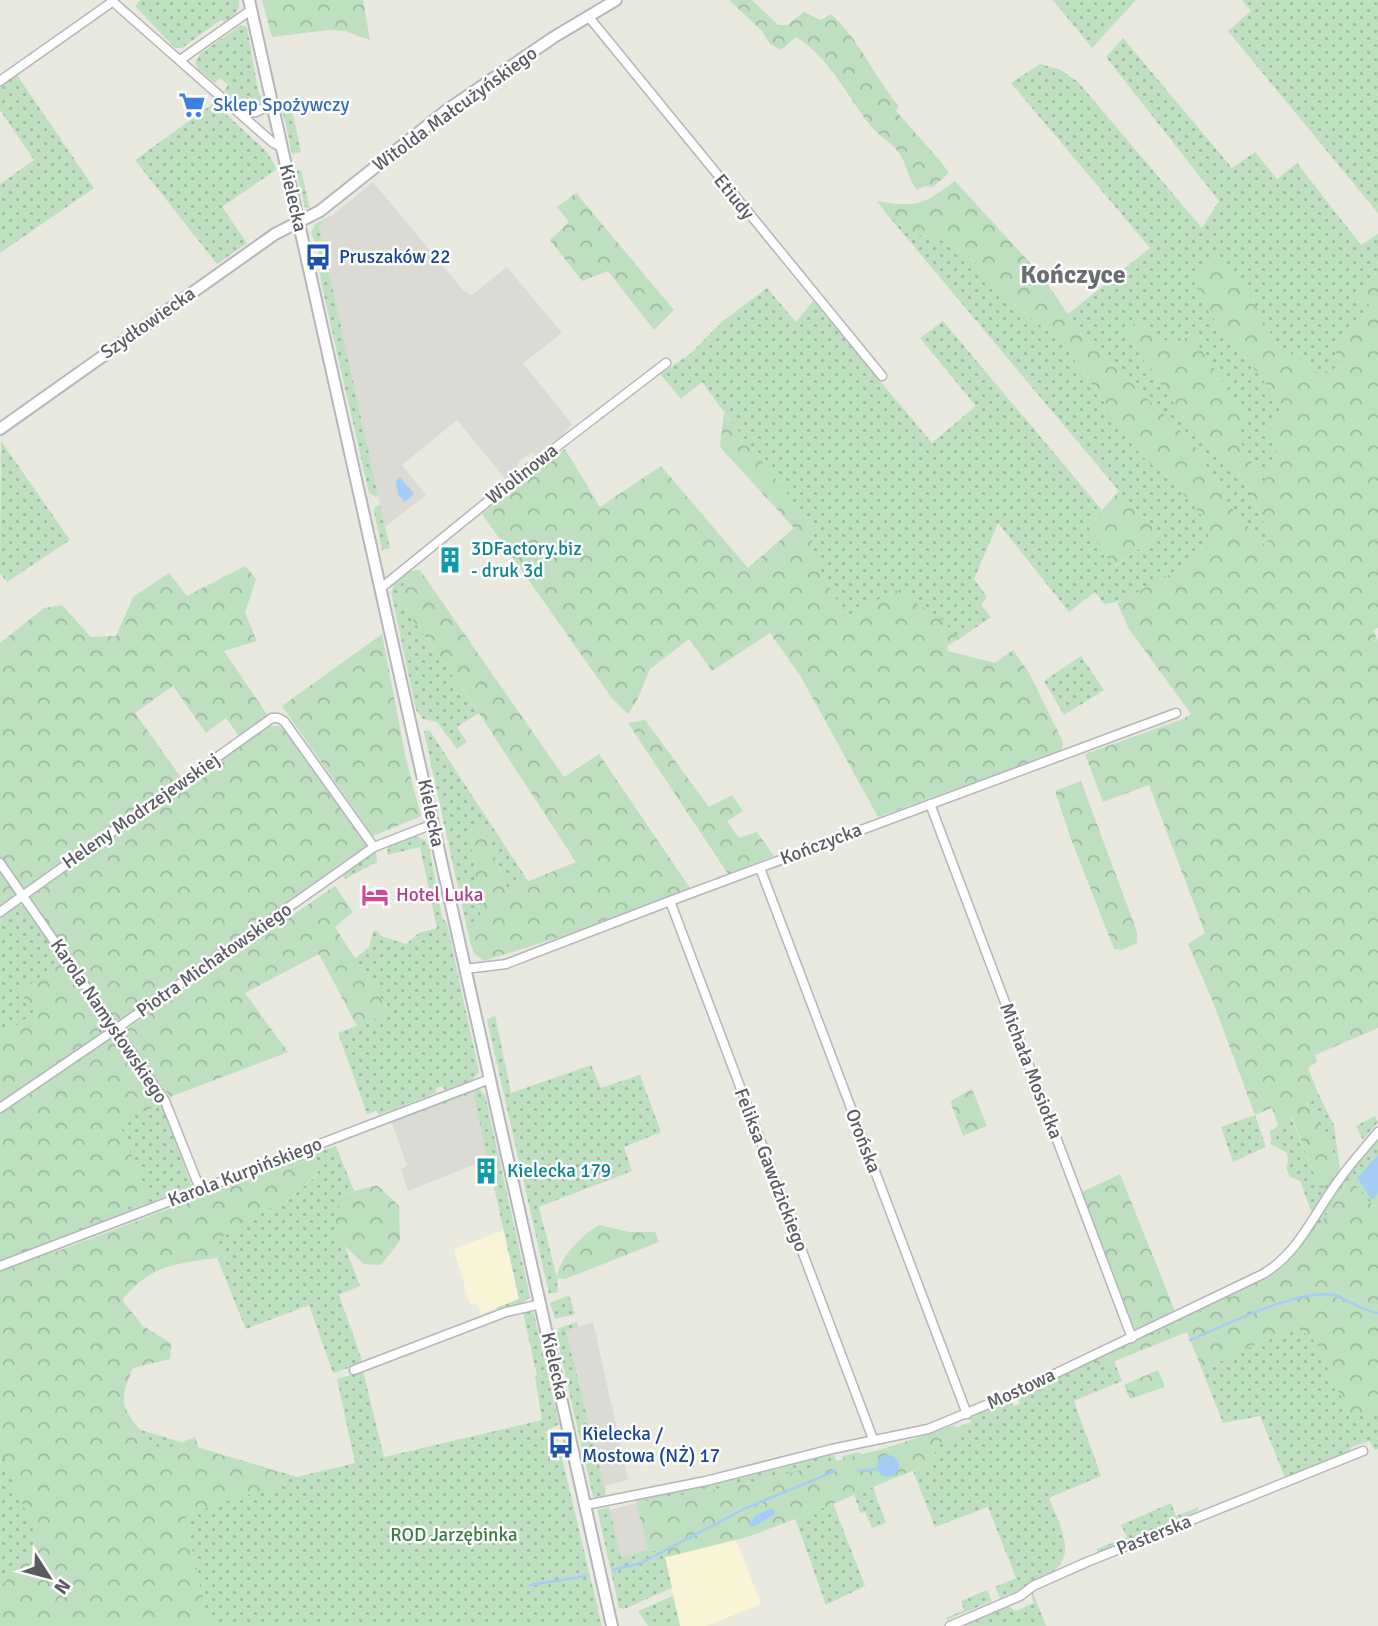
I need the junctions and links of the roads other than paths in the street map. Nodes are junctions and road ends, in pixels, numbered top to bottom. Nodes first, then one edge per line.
1 (616, 0) edge
2 (111, 1) edge
3 (250, 5) edge
4 (588, 16) junction
5 (180, 60) junction
6 (0, 81) edge
7 (272, 104) junction
8 (239, 113) junction
9 (282, 148) junction
10 (298, 221) junction
11 (666, 363) dead end
12 (882, 376) dead end
13 (0, 429) edge
14 (381, 588) junction
15 (1176, 713) dead end
16 (930, 804) junction
17 (433, 824) junction
18 (374, 847) junction
19 (0, 863) edge
20 (760, 867) junction
21 (23, 895) junction
22 (670, 901) junction
23 (0, 912) edge
24 (465, 969) junction
25 (116, 1029) junction
26 (491, 1079) junction
27 (0, 1108) edge
28 (1378, 1132) edge
29 (200, 1189) junction
30 (0, 1266) edge
31 (541, 1304) junction
32 (1132, 1338) junction
33 (354, 1370) dead end
34 (967, 1414) junction
35 (873, 1440) junction
36 (1363, 1451) dead end
37 (586, 1505) junction
38 (612, 1626) edge
39 (950, 1626) edge

1 - 4 main road, Witolda Małcużyńskiego
2 - 5 street
2 - 6 street
3 - 5 street
3 - 7 main road, Kielecka
4 - 10 main road, Witolda Małcużyńskiego
4 - 12 street, Etiudy
5 - 8 street
7 - 8 street
7 - 9 main road, Kielecka
8 - 9 street
9 - 10 main road, Kielecka
10 - 13 main road, Szydłowiecka
10 - 14 main road, Kielecka
11 - 14 street, Wiolinowa
14 - 17 main road, Kielecka
15 - 16 street, Kończycka
16 - 20 street, Kończycka
16 - 32 street, Michała Mosiołka
17 - 18 street, Piotra Michałowskiego
17 - 24 main road, Kielecka
18 - 21 street, Heleny Modrzejewskiej
18 - 25 street, Piotra Michałowskiego
19 - 21 street, Karola Namysłowskiego
20 - 22 street, Kończycka
20 - 34 street, Orońska
21 - 23 street, Heleny Modrzejewskiej
21 - 25 street, Karola Namysłowskiego
22 - 24 street, Kończycka
22 - 35 street, Feliksa Gawdzickiego
24 - 26 main road, Kielecka
25 - 27 street, Piotra Michałowskiego
25 - 29 street, Karola Namysłowskiego
26 - 29 street, Karola Kurpińskiego
26 - 31 main road, Kielecka
28 - 32 street, Mostowa
29 - 30 street, Karola Kurpińskiego
31 - 33 street
31 - 37 main road, Kielecka
32 - 34 street, Mostowa
34 - 35 street, Mostowa
35 - 37 street, Mostowa
36 - 39 street, Pasterska
37 - 38 main road, Kielecka

